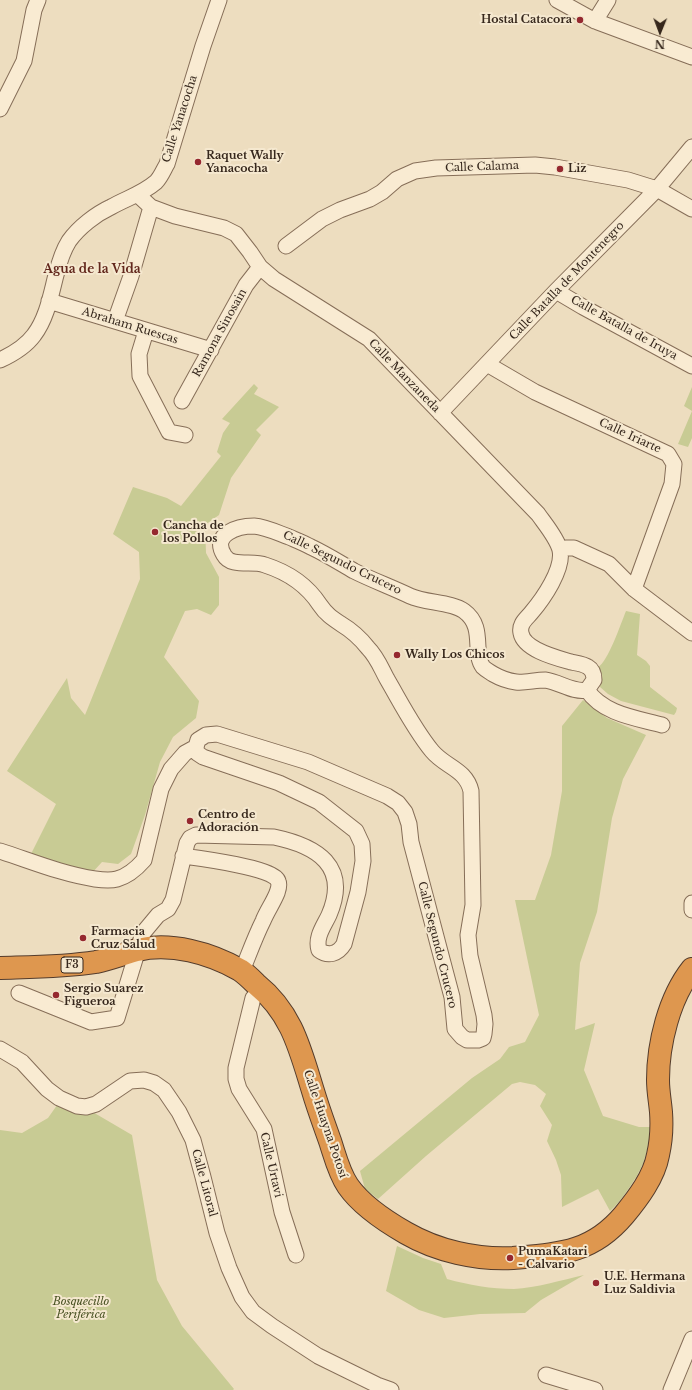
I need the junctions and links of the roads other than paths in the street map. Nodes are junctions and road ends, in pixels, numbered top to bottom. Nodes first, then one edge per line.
1 (38, 0) edge
2 (219, 0) edge
3 (557, 0) edge
4 (608, 0) edge
5 (595, 21) junction
6 (692, 56) edge
7 (0, 109) edge
8 (692, 147) edge
9 (656, 189) junction
10 (138, 195) junction
11 (151, 206) junction
12 (692, 209) edge
13 (286, 246) dead end
14 (260, 267) junction
15 (556, 291) junction
16 (49, 301) junction
17 (115, 322) junction
18 (146, 331) junction
19 (211, 350) junction
20 (0, 360) edge
21 (486, 364) junction
22 (692, 366) edge
23 (182, 400) dead end
24 (440, 413) junction
25 (185, 434) dead end
26 (560, 549) junction
27 (634, 589) junction
28 (691, 631) edge
29 (587, 690) junction
30 (662, 725) dead end
31 (196, 747) junction
32 (0, 851) edge
33 (183, 856) junction
34 (692, 903) edge
35 (692, 910) edge
36 (139, 950) junction
37 (2, 968) edge
38 (692, 970) edge
39 (242, 971) junction
40 (262, 989) junction
41 (19, 993) dead end
42 (0, 1049) edge
43 (296, 1255) dead end
44 (692, 1339) edge
45 (546, 1375) dead end
46 (390, 1390) edge
47 (595, 1390) edge
48 (672, 1390) edge

1 - 7 street
2 - 10 street, Calle Yanacocha
3 - 5 street
4 - 5 street
5 - 6 street
8 - 9 street, Calle Batalla de Montenegro
9 - 12 street, Calle Calama
9 - 13 street, Calle Calama
9 - 15 street, Calle Batalla de Montenegro
10 - 11 street, Calle Manzaneda
10 - 16 street, Calle Yanacocha
11 - 14 street, Calle Manzaneda
11 - 17 street
14 - 19 street, Ramona Sinosain
14 - 24 street, Calle Manzaneda
15 - 21 street, Calle Batalla de Montenegro
15 - 22 street, Calle Batalla de Iruya
16 - 17 street, Abraham Ruescas
16 - 20 street, Calle Yanacocha
17 - 18 street, Abraham Ruescas
18 - 19 street, Abraham Ruescas
18 - 25 street
19 - 23 street, Ramona Sinosain
21 - 24 street, Calle Batalla de Montenegro
21 - 27 street, Calle Iriarte
24 - 26 street, Calle Manzaneda
26 - 27 street
26 - 29 street
27 - 28 street
29 - 30 street
29 - 31 street, Calle Segundo Crucero
31 - 32 street
31 - 33 street
33 - 36 street
33 - 39 street
34 - 35 street
36 - 37 highway, Calle Huayna Potosí / F3
36 - 39 highway, Calle Huayna Potosí / F3
36 - 41 street
38 - 40 highway, Calle Huayna Potosí / F3
39 - 40 highway, Calle Huayna Potosí / F3
40 - 43 street, Calle Urtavi
42 - 46 street, Calle Litoral
44 - 48 street
45 - 47 street

